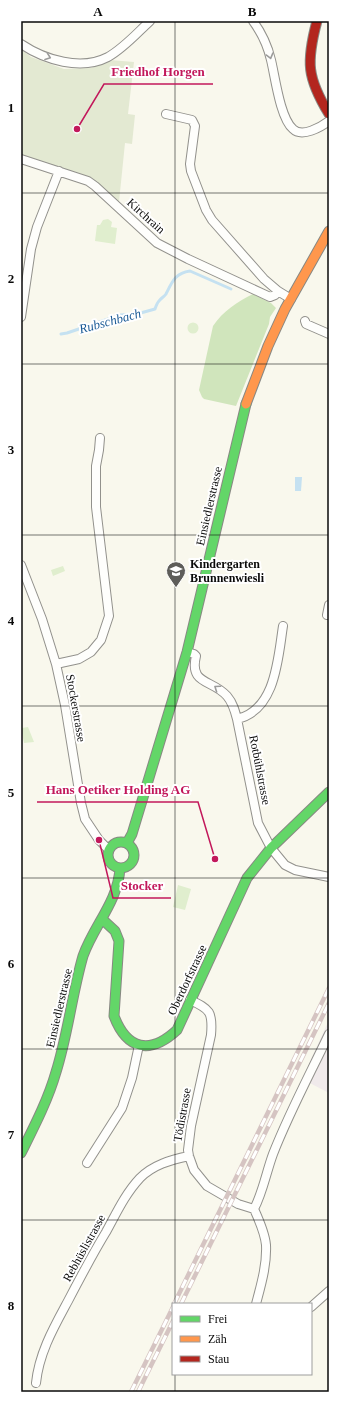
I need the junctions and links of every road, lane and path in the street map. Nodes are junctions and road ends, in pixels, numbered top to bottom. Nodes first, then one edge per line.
1 (150, 21) edge
2 (253, 21) edge
3 (317, 21) edge
4 (21, 44) edge
5 (166, 114) dead end
6 (329, 114) edge
7 (329, 121) edge
8 (21, 159) edge
9 (59, 171) junction
10 (329, 233) edge
11 (278, 291) junction
12 (291, 299) junction
13 (21, 317) edge
14 (305, 321) dead end
15 (329, 334) edge
16 (100, 438) dead end
17 (21, 566) edge
18 (329, 605) edge
19 (327, 615) dead end
20 (283, 626) dead end
21 (187, 652) junction
22 (56, 664) junction
23 (237, 719) junction
24 (329, 792) edge
25 (127, 843) junction
26 (271, 848) junction
27 (109, 850) junction
28 (120, 868) junction
29 (329, 877) edge
30 (102, 919) junction
31 (190, 1000) junction
32 (329, 1034) edge
33 (139, 1045) junction
34 (21, 1154) edge
35 (188, 1156) junction
36 (87, 1163) dead end
37 (254, 1210) junction
38 (329, 1290) edge
39 (256, 1303) edge
40 (312, 1305) edge
41 (36, 1383) dead end

4 -> 1 street
2 -> 7 street
3 - 6 main road
5 - 11 street
8 - 9 street, Kirchrain
9 - 11 street, Kirchrain
9 - 13 street
10 - 12 main road, Einsiedlerstrasse
11 - 12 street
12 - 21 main road, Einsiedlerstrasse
14 - 15 street
16 - 22 street
17 - 22 street, Stockerstrasse
18 - 19 street
20 - 23 street
23 -> 21 street, Rotbühlstrasse
21 - 25 main road, Einsiedlerstrasse
22 - 27 street, Stockerstrasse
23 - 26 street, Rotbühlstrasse
24 - 26 main road, Oberdorfstrasse
25 - 27 main road
25 - 28 main road
26 - 29 street, Rotbühlstrasse
26 - 31 main road, Oberdorfstrasse
27 - 28 main road
28 - 30 main road, Einsiedlerstrasse
30 - 33 main road
30 - 34 main road, Einsiedlerstrasse
31 - 33 main road, Oberdorfstrasse
31 - 35 street, Tödistrasse
32 - 37 street
33 - 36 street
35 - 37 street, Tödistrasse
35 - 41 street, Rebhüslistrasse
37 - 39 street
38 - 40 street

